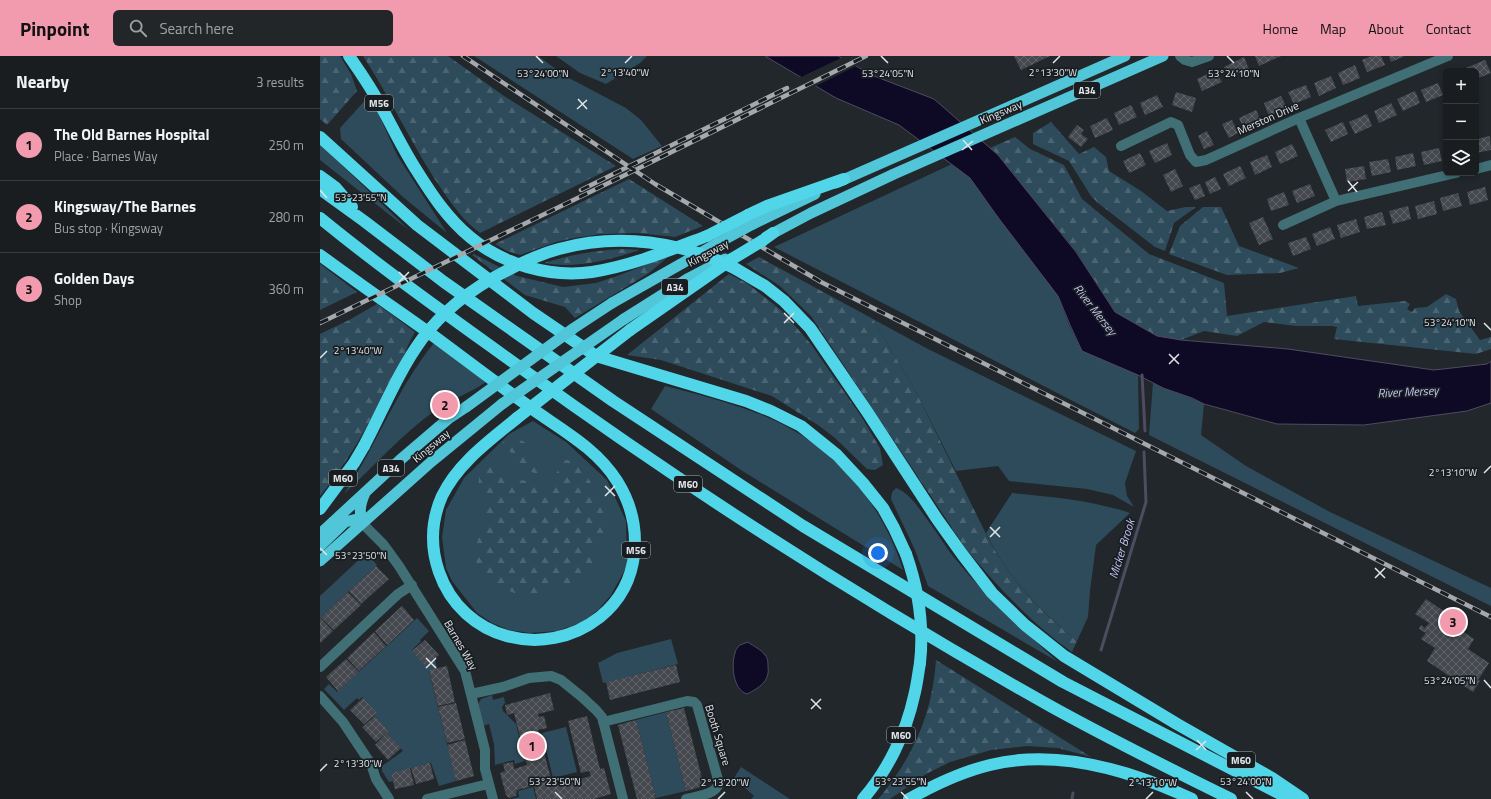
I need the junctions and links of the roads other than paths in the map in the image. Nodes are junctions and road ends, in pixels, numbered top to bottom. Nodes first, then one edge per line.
1 (349, 56) edge
2 (1125, 56) edge
3 (1163, 56) edge
4 (1180, 56) edge
5 (1210, 56) edge
6 (1448, 56) edge
7 (1299, 118) junction
8 (320, 137) edge
9 (1121, 146) dead end
10 (1491, 165) edge
11 (1479, 167) edge
12 (320, 176) edge
13 (1444, 176) edge
14 (844, 179) joint
15 (320, 190) edge
16 (1336, 202) junction
17 (320, 218) edge
18 (750, 220) junction
19 (320, 221) edge
20 (364, 221) junction
21 (1283, 225) dead end
22 (773, 233) joint
23 (342, 236) junction
24 (320, 255) edge
25 (730, 258) junction
26 (367, 490) junction
27 (320, 509) edge
28 (362, 523) junction
29 (320, 534) edge
30 (320, 546) edge
31 (320, 561) edge
32 (412, 585) junction
33 (320, 667) edge
34 (471, 694) junction
35 (320, 696) edge
36 (603, 722) junction
37 (488, 784) junction
38 (389, 799) edge
39 (428, 799) edge
40 (492, 799) edge
41 (623, 799) edge
42 (686, 799) edge
43 (863, 799) edge
44 (909, 799) edge
45 (1192, 799) edge
46 (1230, 799) edge
47 (1290, 799) edge
48 (1303, 799) edge

1 - 18 highway, M56, bridge
2 - 14 highway, Kingsway / A34
3 - 22 highway, Kingsway / A34
4 - 5 street
6 - 7 street, Merston Drive
7 - 9 street, Merston Drive
7 - 16 street
8 - 43 highway, M60, bridge
10 - 11 street
12 - 20 highway, M60
13 - 16 street
14 - 18 highway
15 - 20 highway, M60
16 - 21 street
17 - 23 highway, M60
18 - 26 highway, Kingsway / A34, bridge
19 - 23 highway
20 - 47 highway, M60
22 - 25 highway, bridge
23 - 46 highway, M60
24 - 25 highway, M56, bridge
25 - 28 highway, Kingsway / A34, bridge
26 - 28 highway
26 - 29 highway, Kingsway / A34
27 - 48 highway, M60, bridge
28 - 30 highway
28 - 31 highway, Kingsway / A34
28 - 32 street, Barnes Way
32 - 33 street
32 - 34 street, Barnes Way
34 - 36 street
34 - 37 street, Barnes Way
35 - 38 street
36 - 41 street
36 - 42 street, Booth Square
37 - 39 street
37 - 40 street, Barnes Way
44 - 45 highway

